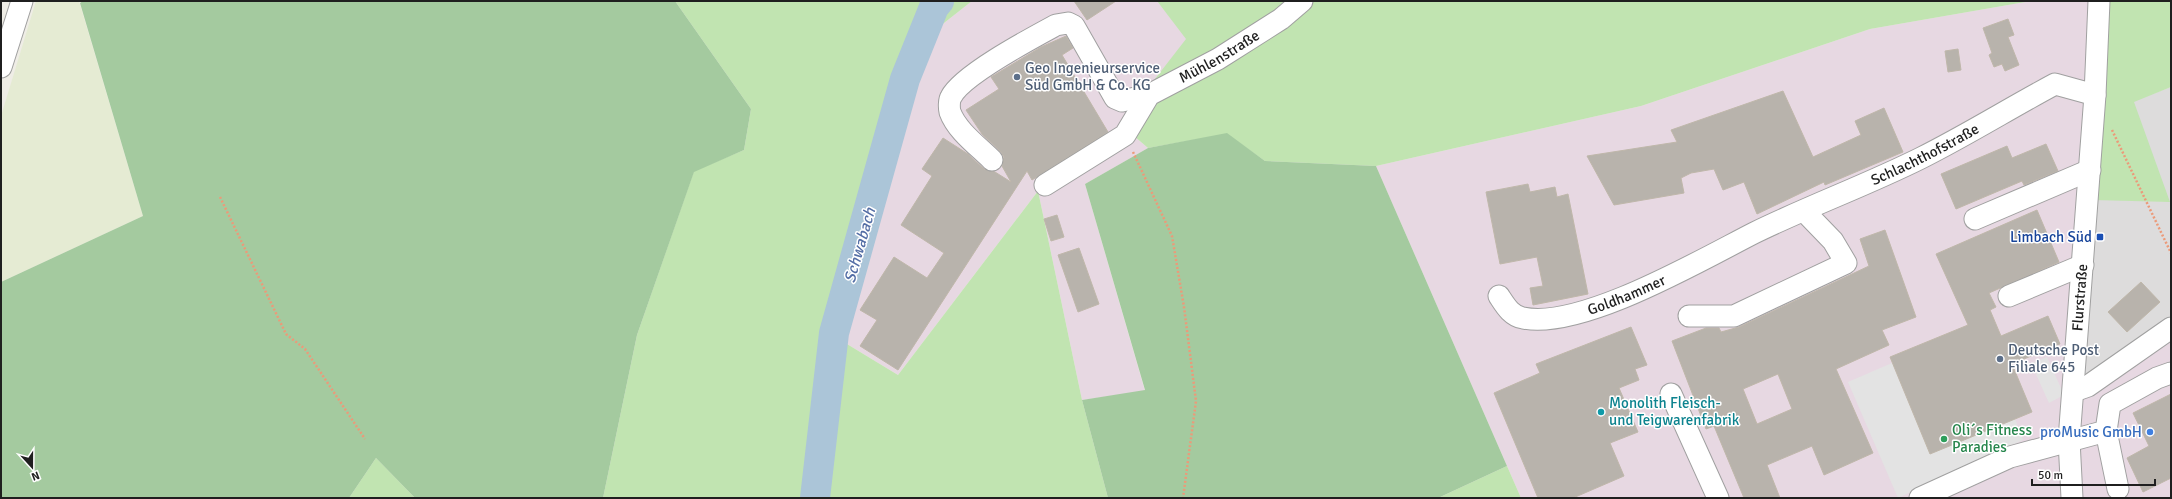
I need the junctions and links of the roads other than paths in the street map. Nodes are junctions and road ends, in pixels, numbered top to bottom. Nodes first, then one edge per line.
1 (22, 1) edge
2 (1302, 1) edge
3 (2099, 1) edge
4 (1, 67) edge
5 (1149, 95) junction
6 (2095, 95) junction
7 (992, 160) dead end
8 (2090, 170) junction
9 (1045, 185) dead end
10 (1804, 211) junction
11 (1975, 218) dead end
12 (1753, 234) joint
13 (2083, 265) junction
14 (1499, 296) dead end
15 (2009, 296) dead end
16 (1689, 316) dead end
17 (2171, 328) edge
18 (2171, 373) edge
19 (2074, 391) junction
20 (1671, 394) dead end
21 (2106, 431) junction
22 (2069, 440) junction
23 (2118, 489) dead end
24 (1718, 498) edge
25 (1920, 498) edge
26 (2072, 498) edge

1 - 4 street
2 - 5 street, Mühlenstraße
3 - 6 street, Flurstraße
5 - 7 street, Mühlenstraße
5 - 9 street
6 - 8 street, Flurstraße
6 - 10 street, Schlachthofstraße
8 - 11 street
8 - 13 street, Flurstraße
10 - 12 street, Schlachthofstraße
10 - 16 street
12 - 14 street, Goldhammer
13 - 15 street
13 - 19 street, Flurstraße
17 - 19 street
18 - 21 street
19 - 22 street, Flurstraße
20 - 24 street
21 - 22 street
21 - 23 street
22 - 25 street
22 - 26 street, Flurstraße

